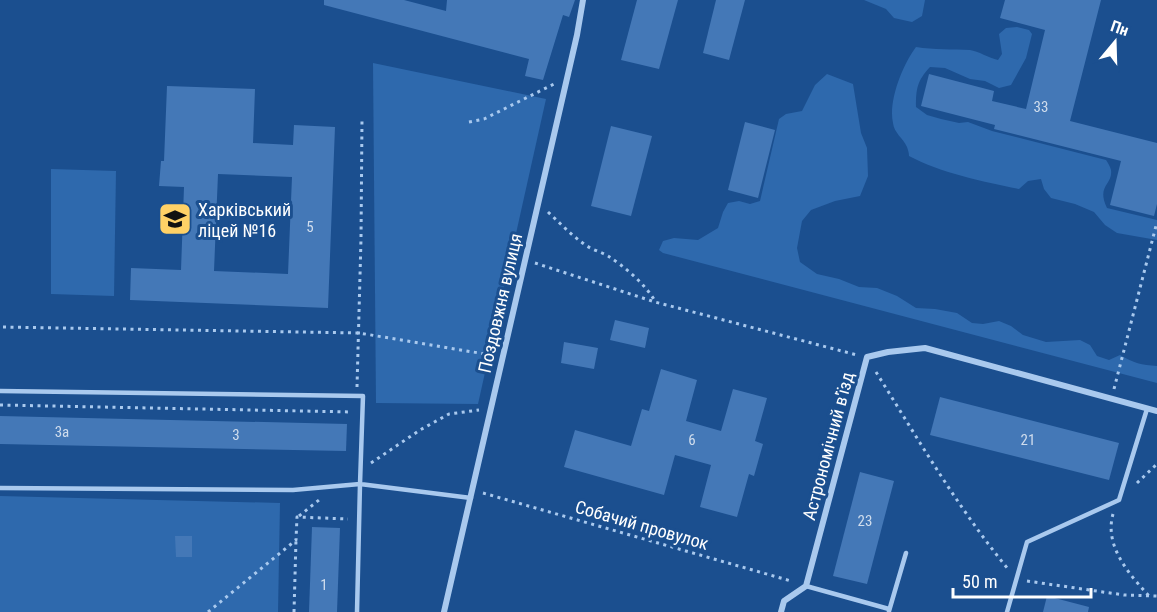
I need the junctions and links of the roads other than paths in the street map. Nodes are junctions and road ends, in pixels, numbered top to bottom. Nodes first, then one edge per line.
1 (583, 0) edge
2 (0, 391) edge
3 (1147, 409) junction
4 (1157, 411) edge
5 (360, 484) junction
6 (0, 488) edge
7 (471, 498) junction
8 (906, 553) dead end
9 (806, 586) junction
10 (889, 611) edge
11 (357, 612) edge
12 (444, 612) edge
13 (781, 612) edge
14 (1007, 612) edge

1 - 7 street, Поздовжня вулиця
2 - 5 lane
3 - 4 street, Астрономічний в'їзд
3 - 9 street, Астрономічний в'їзд
3 - 14 lane
5 - 6 lane
5 - 7 lane
5 - 11 lane
7 - 12 street, Поздовжня вулиця
8 - 10 lane
9 - 10 lane
9 - 13 street

